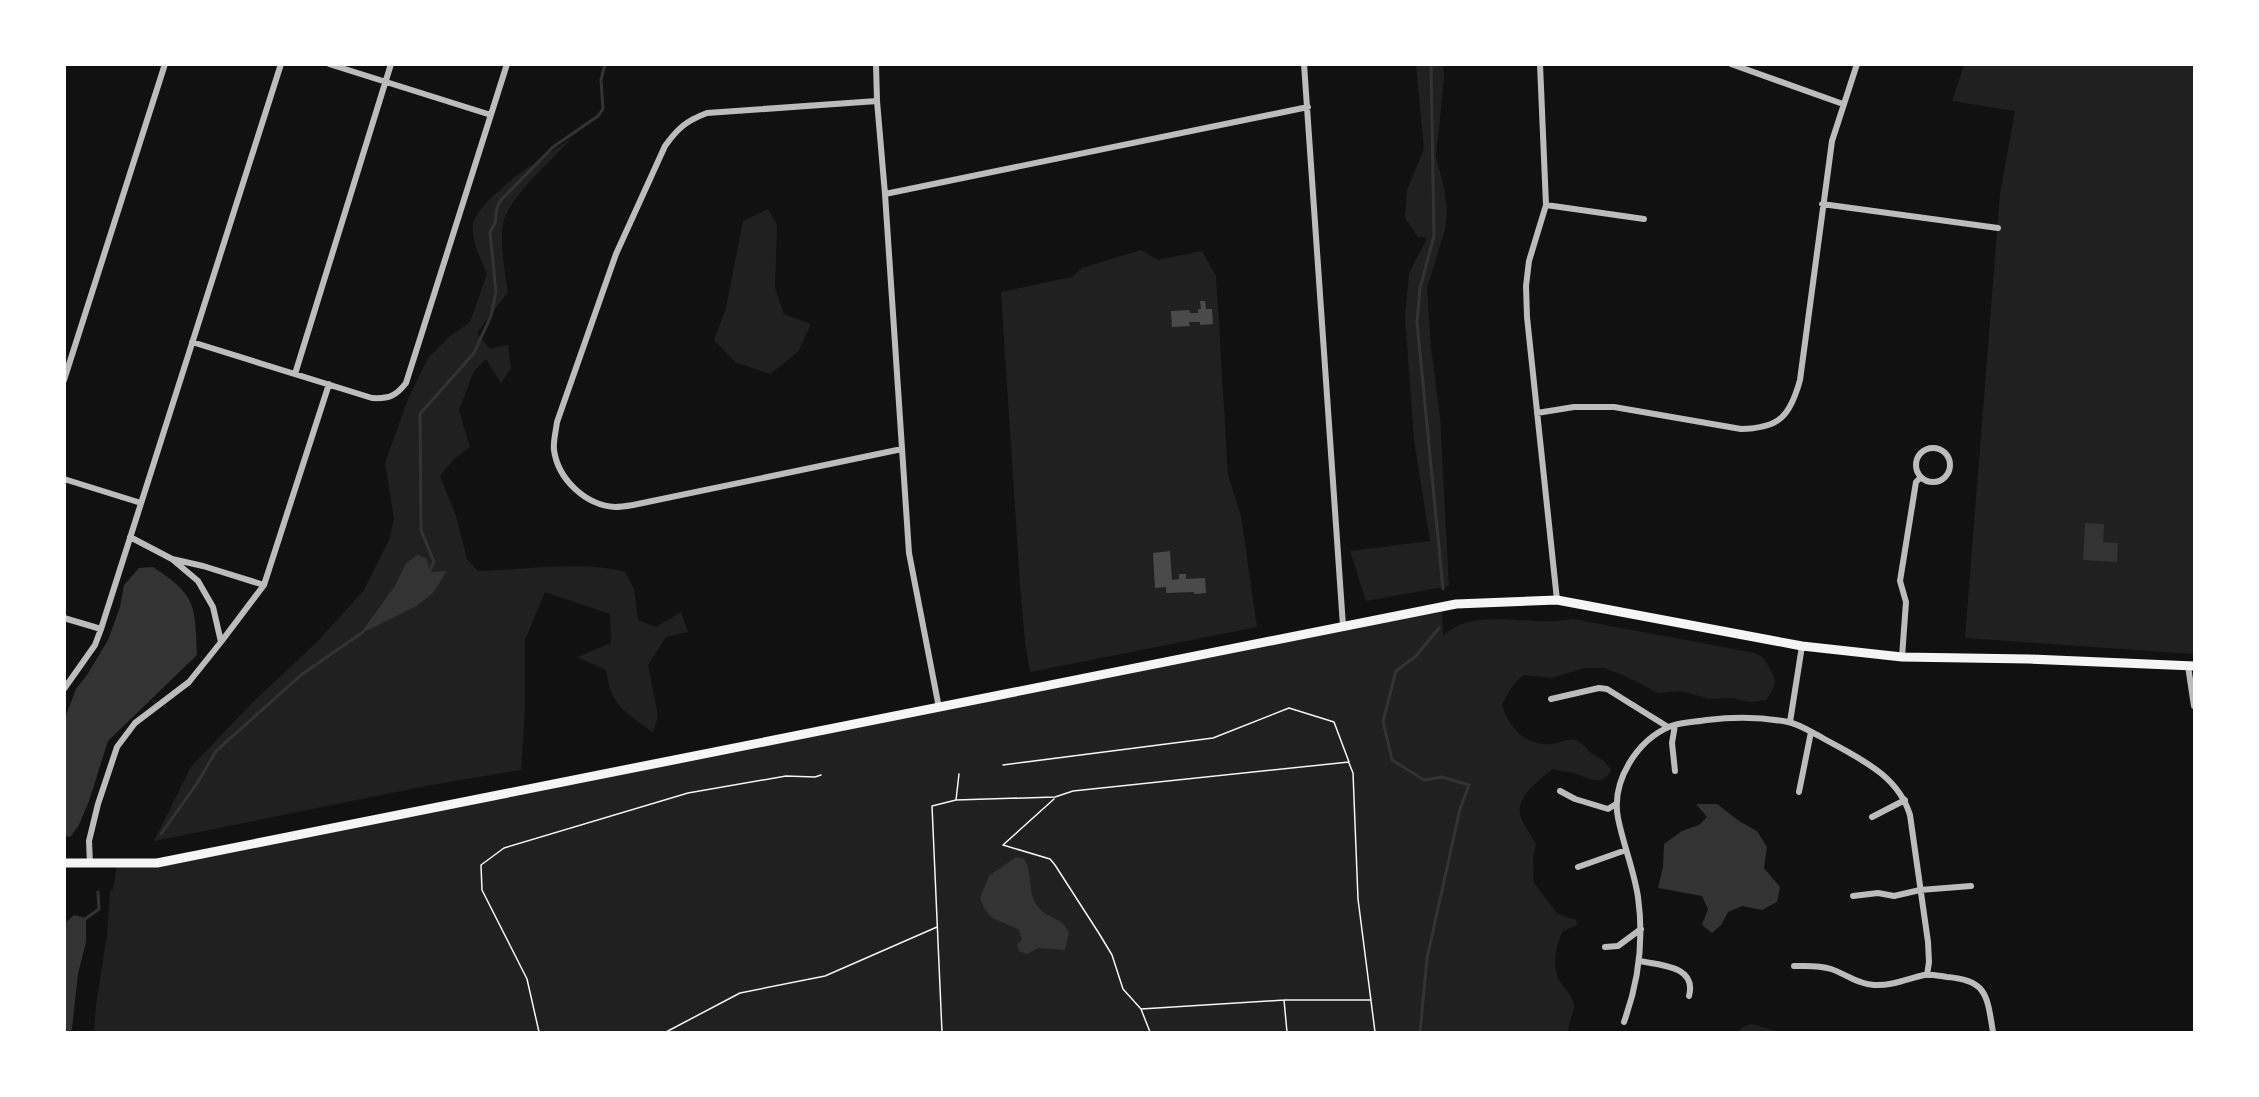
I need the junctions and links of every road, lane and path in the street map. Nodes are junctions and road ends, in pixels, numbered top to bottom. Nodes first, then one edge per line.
1 (165, 64) edge
2 (281, 64) edge
3 (329, 64) edge
4 (391, 64) edge
5 (507, 64) edge
6 (876, 64) edge
7 (1304, 64) edge
8 (1540, 64) edge
9 (1731, 64) edge
10 (1857, 64) edge
11 (385, 83) junction
12 (877, 101) junction
13 (1843, 104) junction
14 (1308, 107) junction
15 (491, 115) junction
16 (885, 194) junction
17 (1822, 204) junction
18 (1546, 205) junction
19 (1644, 219) dead end
20 (1998, 228) dead end
21 (192, 342) junction
22 (294, 374) junction
23 (64, 380) edge
24 (329, 384) junction
25 (1537, 413) junction
26 (902, 450) junction
27 (1921, 477) junction
28 (64, 479) edge
29 (141, 503) junction
30 (130, 537) junction
31 (172, 559) junction
32 (264, 585) junction
33 (1557, 600) junction
34 (64, 618) edge
35 (1344, 626) junction
36 (101, 629) junction
37 (221, 642) junction
38 (1802, 646) junction
39 (1902, 657) junction
40 (2191, 666) edge
41 (64, 689) edge
42 (1551, 699) dead end
43 (2194, 706) edge
44 (939, 708) junction
45 (1790, 722) junction
46 (1672, 726) junction
47 (1810, 732) junction
48 (1349, 762) junction
49 (1003, 765) dead end
50 (1675, 771) dead end
51 (959, 774) dead end
52 (821, 776) dead end
53 (1560, 791) dead end
54 (1799, 792) dead end
55 (1055, 797) junction
56 (956, 800) junction
57 (1905, 800) junction
58 (1616, 804) junction
59 (1872, 817) dead end
60 (1626, 850) junction
61 (64, 864) edge
62 (90, 864) junction
63 (1578, 867) dead end
64 (1971, 886) dead end
65 (1920, 890) junction
66 (1853, 896) dead end
67 (937, 927) junction
68 (1641, 929) junction
69 (1605, 947) dead end
70 (1639, 961) junction
71 (1794, 966) dead end
72 (1927, 975) junction
73 (1689, 996) dead end
74 (1284, 1000) junction
75 (1371, 1000) junction
76 (1141, 1009) junction
77 (1624, 1022) dead end
78 (538, 1032) edge
79 (666, 1032) edge
80 (942, 1032) edge
81 (1150, 1032) edge
82 (1287, 1032) edge
83 (1375, 1032) edge
84 (1993, 1032) edge

1 - 23 street
2 - 21 street
3 - 11 street
4 - 11 street
5 - 15 street
6 - 12 street
7 - 14 street
8 - 18 street
9 - 13 street
10 - 13 street
11 - 15 street
11 - 22 street
12 - 16 street
12 - 26 street
13 - 17 street
14 - 16 street
14 - 35 street
15 - 24 street
16 - 26 street
17 - 20 street
17 - 25 street
18 - 19 street
18 - 25 street
21 - 22 street
21 - 29 street
22 - 24 street
24 - 32 street
25 - 33 street
26 - 44 street
27 - 27 street
27 - 39 street
28 - 29 street
29 - 30 street
30 - 31 street
30 - 36 street
31 - 32 street
31 - 37 street
32 - 37 street
33 - 35 main road
33 - 38 main road
34 - 36 street
35 - 44 main road
36 - 41 street
37 - 62 street
38 - 39 main road
38 - 45 street
39 - 40 main road
40 - 43 street
42 - 46 street
44 - 62 main road
45 - 46 street
45 - 47 street
46 - 50 street
46 - 58 street
47 - 54 street
47 - 57 street
48 - 49 path
48 - 55 path
48 - 75 path
51 - 56 path
52 - 78 path
53 - 58 street
55 - 56 path
55 - 76 path
56 - 67 path
57 - 59 street
57 - 65 street
58 - 60 street
60 - 63 street
60 - 68 street
61 - 62 main road
64 - 65 street
65 - 66 street
65 - 72 street
67 - 79 path
67 - 80 path
68 - 69 street
68 - 70 street
70 - 73 street
70 - 77 street
71 - 72 street
72 - 84 street
74 - 75 path
74 - 76 path
74 - 82 path
75 - 83 path
76 - 81 path

